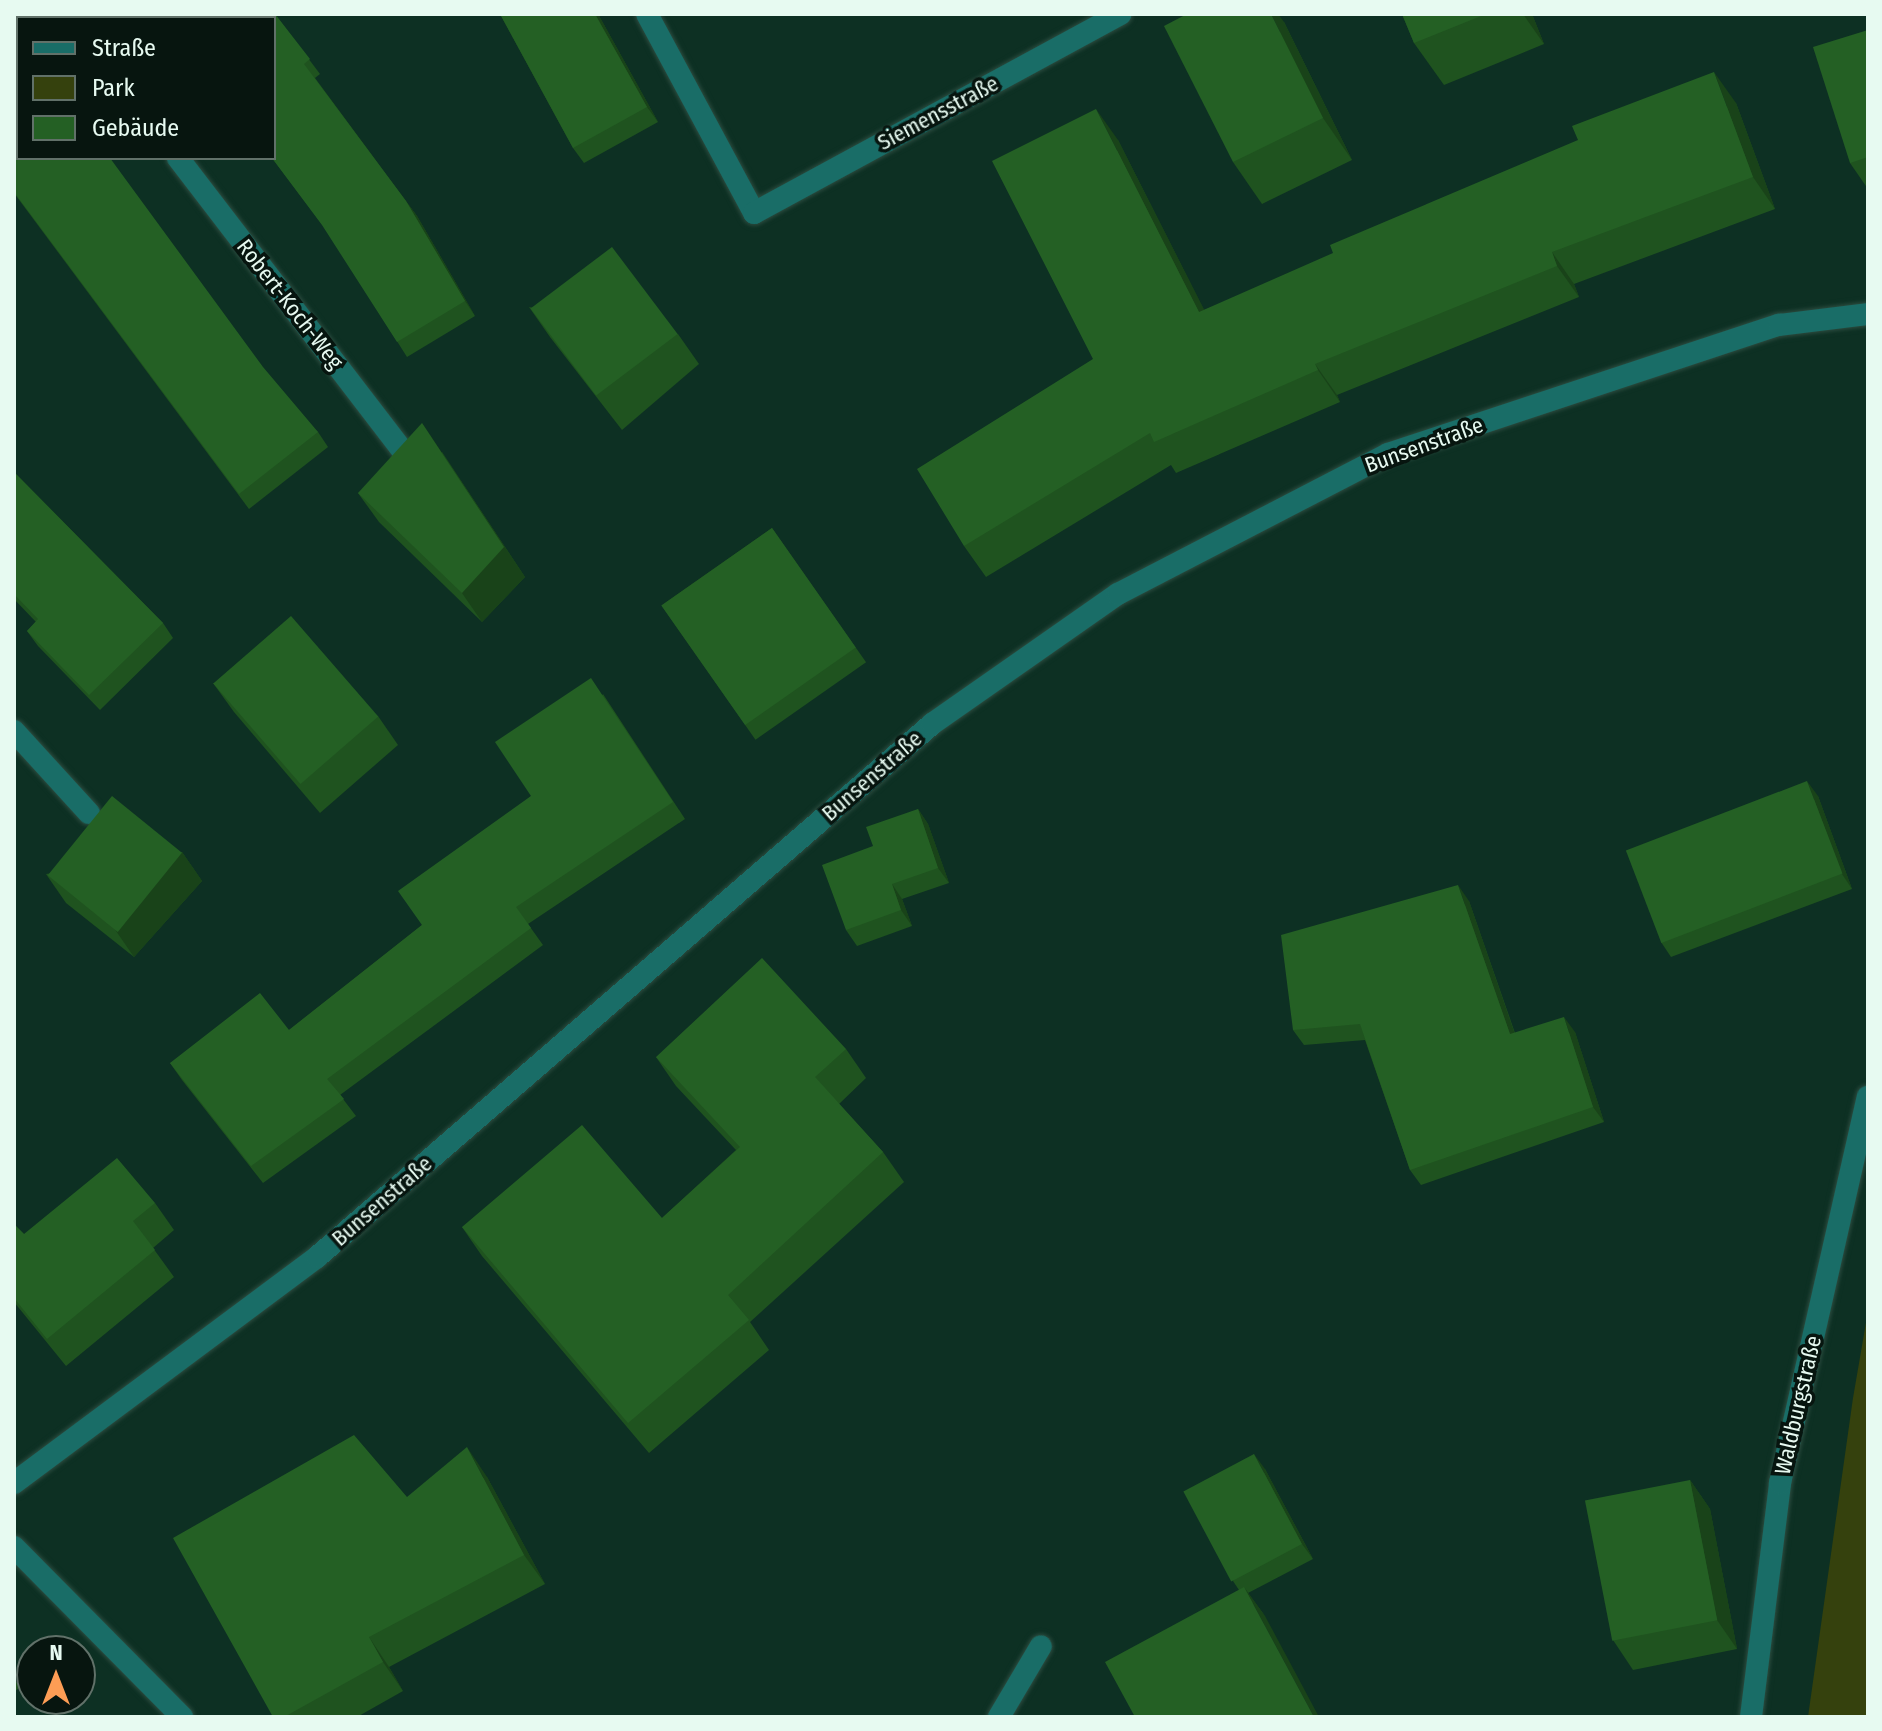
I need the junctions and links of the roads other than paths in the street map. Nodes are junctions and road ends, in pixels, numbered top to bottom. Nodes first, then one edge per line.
1 (647, 14) edge
2 (1121, 14) edge
3 (180, 160) edge
4 (1868, 314) edge
5 (402, 450) edge
6 (14, 731) edge
7 (89, 813) dead end
8 (1868, 1097) edge
9 (14, 1483) edge
10 (14, 1547) edge
11 (1041, 1646) dead end
12 (182, 1717) edge
13 (999, 1717) edge
14 (1751, 1717) edge

1 - 2 street, Siemensstraße
3 - 5 street, Robert-Koch-Weg
4 - 9 street, Bunsenstraße
6 - 7 street
8 - 14 street, Waldburgstraße
10 - 12 street
11 - 13 street

